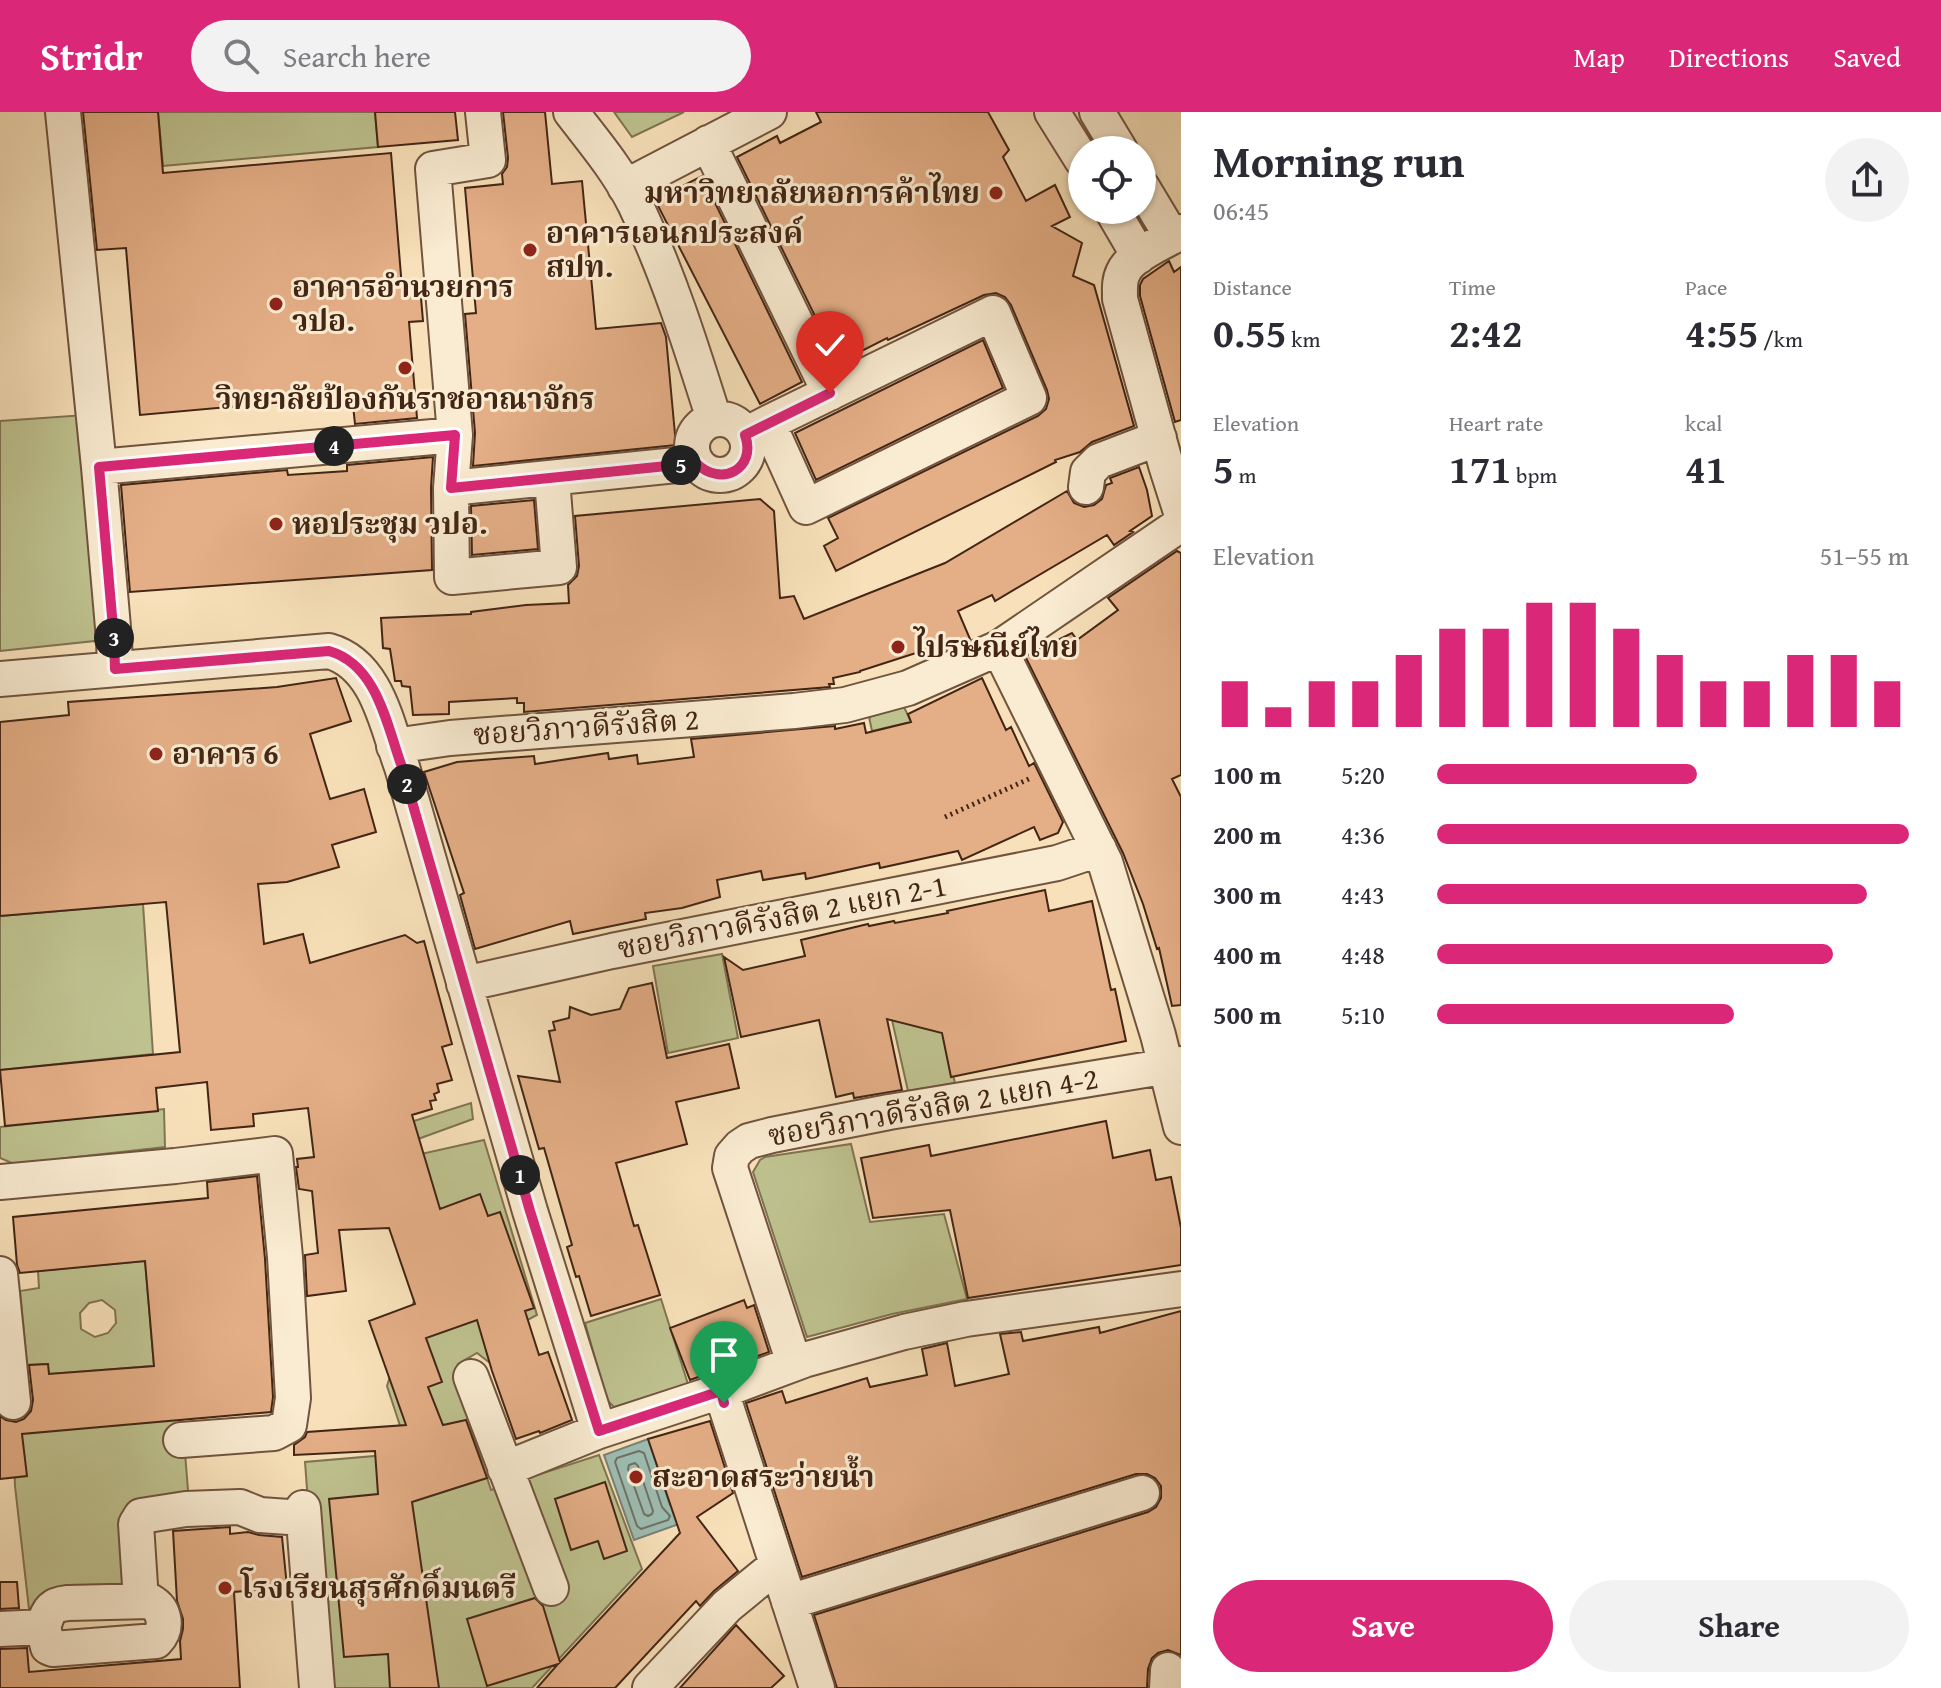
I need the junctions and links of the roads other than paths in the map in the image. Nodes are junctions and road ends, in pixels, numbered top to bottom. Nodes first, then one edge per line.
1 (63, 112) edge
2 (483, 112) edge
3 (571, 112) edge
4 (769, 112) edge
5 (1097, 112) edge
6 (1060, 114) edge
7 (1071, 136) edge
8 (1112, 136) edge
9 (708, 143) junction
10 (625, 187) junction
11 (1156, 206) edge
12 (1119, 224) edge
13 (1177, 234) edge
14 (1135, 258) junction
15 (830, 393) junction
16 (714, 419) junction
17 (757, 429) junction
18 (455, 435) junction
19 (1159, 438) junction
20 (696, 463) junction
21 (99, 467) junction
22 (552, 479) junction
23 (1086, 487) dead end
24 (451, 488) junction
25 (1181, 512) edge
26 (1181, 524) edge
27 (999, 648) junction
28 (115, 669) junction
29 (0, 679) edge
30 (394, 746) junction
31 (1099, 849) junction
32 (464, 984) junction
33 (1173, 1065) edge
34 (1181, 1127) edge
35 (0, 1182) edge
36 (0, 1274) edge
37 (1181, 1289) edge
38 (794, 1363) junction
39 (471, 1377) dead end
40 (721, 1391) junction
41 (13, 1402) dead end
42 (599, 1431) junction
43 (181, 1440) dead end
44 (505, 1469) junction
45 (1142, 1493) dead end
46 (777, 1565) junction
47 (551, 1588) dead end
48 (789, 1602) junction
49 (0, 1629) edge
50 (317, 1688) edge
51 (650, 1688) edge
52 (817, 1688) edge

1 - 21 street
2 - 18 street
3 - 10 street
4 - 9 street
5 - 8 street
6 - 7 street
9 - 10 street
9 - 15 street
10 - 16 street
11 - 13 street
12 - 14 street
13 - 14 street
14 - 19 street
15 - 17 street
15 - 17 street
16 - 17 street
16 - 20 street
17 - 20 street
18 - 21 street
18 - 24 street
19 - 23 street
19 - 25 street
20 - 22 street
21 - 28 street
22 - 24 street
22 - 24 street
26 - 27 street, ซอยวิภาวดีรังสิต 2
27 - 30 street, ซอยวิภาวดีรังสิต 2
27 - 31 street
28 - 29 street
28 - 30 street
30 - 32 street
31 - 32 street, ซอยวิภาวดีรังสิต 2 แยก 2-1
31 - 33 street
32 - 42 street
33 - 34 street
33 - 38 street, ซอยวิภาวดีรังสิต 2 แยก 4-2
35 - 43 street
36 - 41 street
37 - 38 street
38 - 40 street
39 - 44 street
40 - 42 street
40 - 46 street
42 - 44 street
44 - 47 street
45 - 48 street
46 - 48 street
46 - 51 street
48 - 52 street
49 - 50 street

